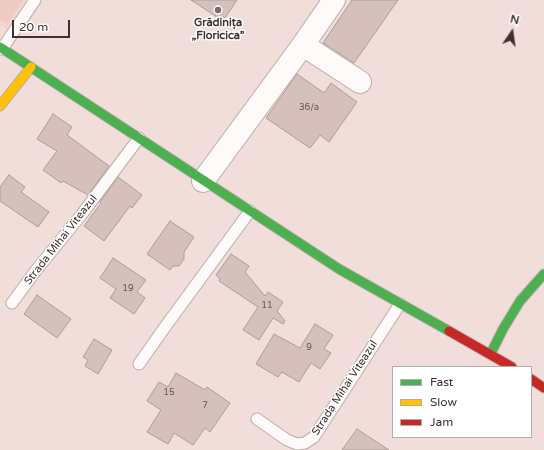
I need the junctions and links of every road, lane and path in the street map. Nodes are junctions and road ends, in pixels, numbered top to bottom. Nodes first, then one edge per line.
1 (35, 0) edge
2 (334, 0) edge
3 (304, 45) junction
4 (1, 48) edge
5 (31, 67) junction
6 (360, 82) dead end
7 (0, 106) edge
8 (139, 138) junction
9 (203, 181) junction
10 (250, 211) junction
11 (544, 274) edge
12 (12, 303) dead end
13 (400, 304) junction
14 (491, 354) junction
15 (139, 364) dead end
16 (510, 366) edge
17 (532, 380) edge
18 (544, 388) edge
19 (257, 419) dead end

1 - 4 lane
2 - 3 street
3 - 6 street
3 - 9 street
4 - 5 street
5 - 7 street
5 - 8 street
8 - 9 street
8 - 12 lane, Strada Mihai Viteazul
9 - 10 street
10 - 13 street
10 - 15 lane
11 - 14 street
13 - 14 street
13 - 19 lane, Strada Mihai Viteazul
14 - 16 street
17 - 18 street

